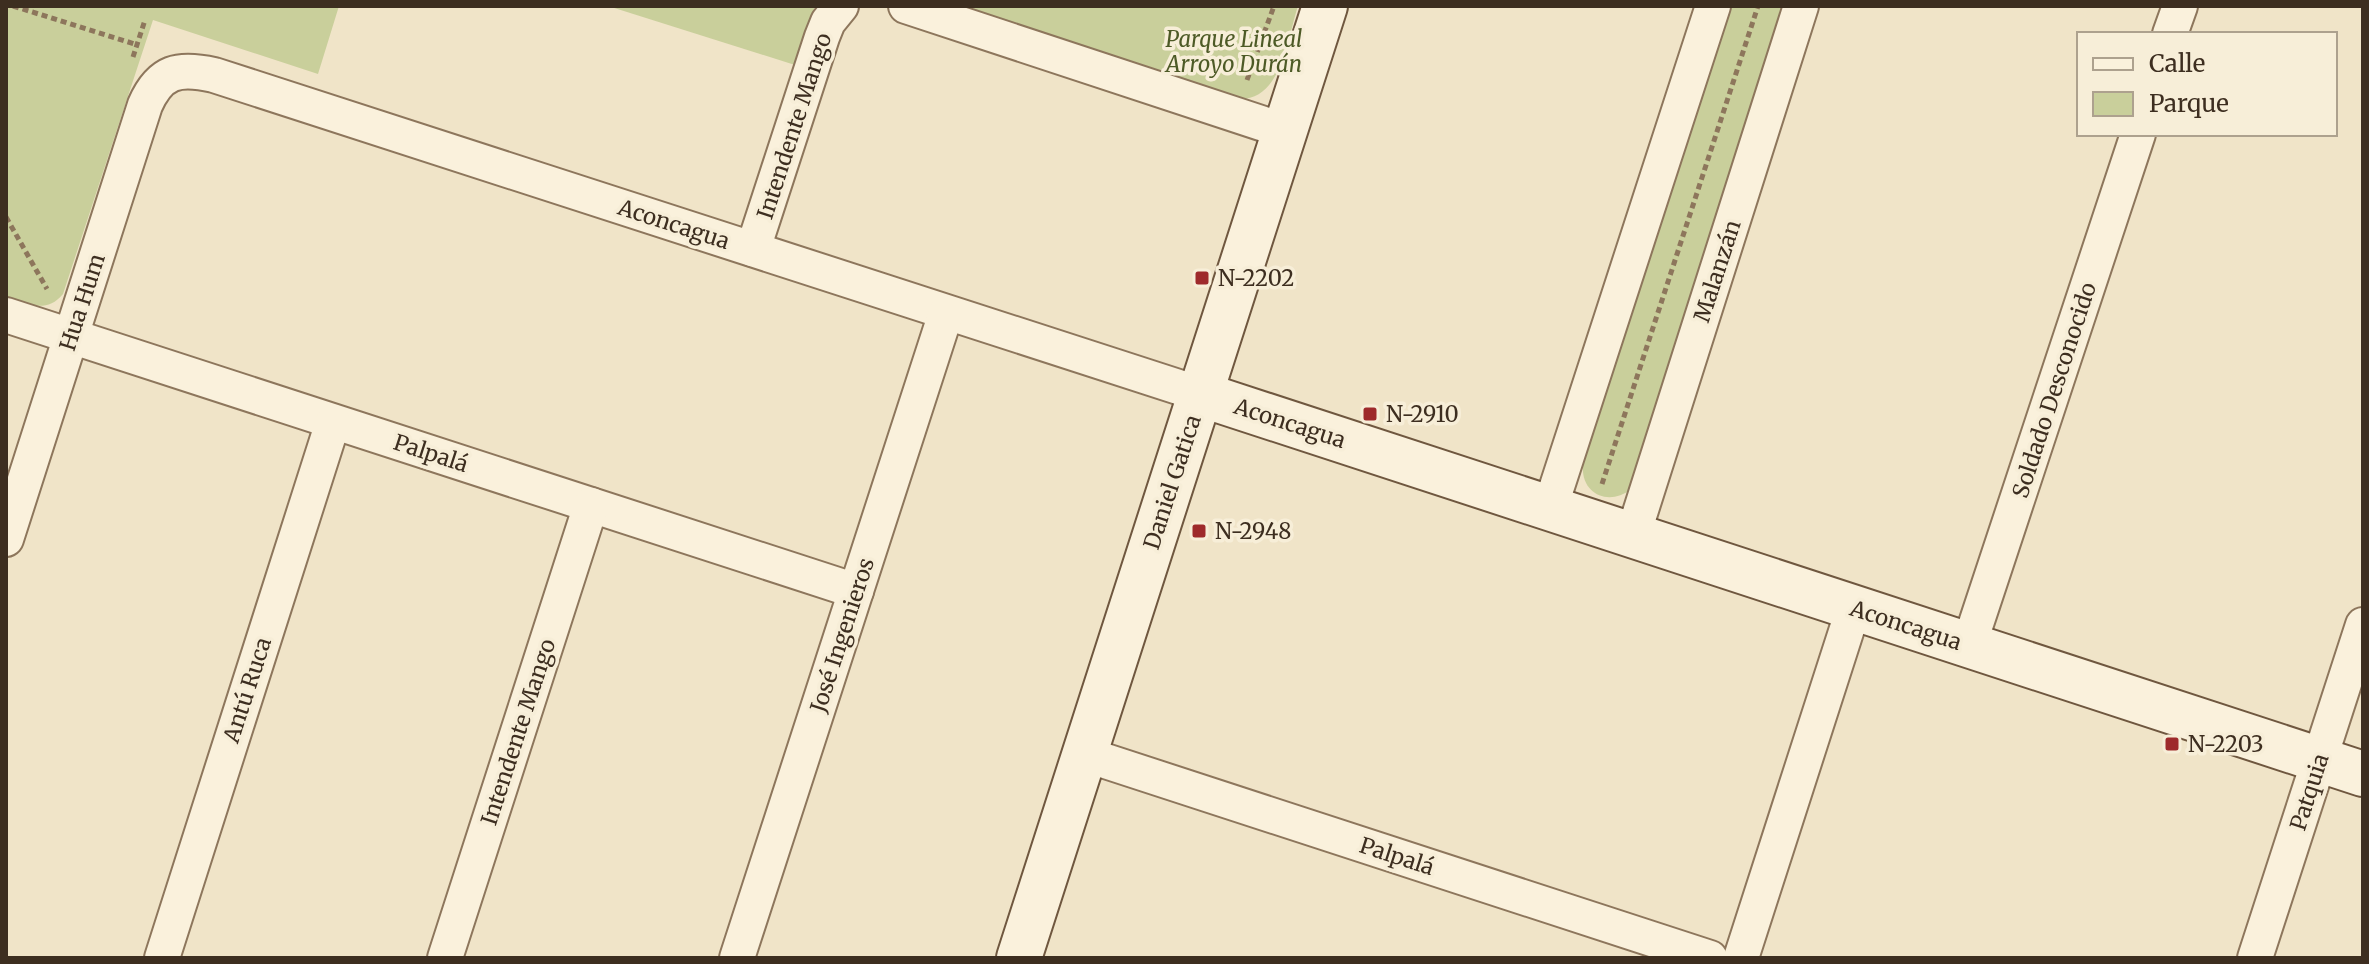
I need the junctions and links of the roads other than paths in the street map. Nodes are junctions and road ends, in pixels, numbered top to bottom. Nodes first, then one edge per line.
1 (841, 6) edge
2 (906, 6) edge
3 (1325, 6) edge
4 (1713, 6) edge
5 (1801, 6) edge
6 (2180, 6) edge
7 (2171, 32) edge
8 (169, 72) joint
9 (1285, 131) junction
10 (2137, 136) edge
11 (753, 249) junction
12 (946, 313) junction
13 (6, 315) edge
14 (71, 336) junction
15 (1200, 394) junction
16 (333, 422) junction
17 (591, 505) junction
18 (1550, 508) junction
19 (1633, 535) junction
20 (6, 539) edge
21 (856, 591) junction
22 (1854, 607) junction
23 (2363, 625) edge
24 (1969, 645) junction
25 (1084, 754) junction
26 (2319, 759) junction
27 (2363, 774) edge
28 (162, 958) edge
29 (445, 958) edge
30 (737, 958) edge
31 (1019, 958) edge
32 (1710, 958) edge
33 (1741, 958) edge
34 (2255, 958) edge

1 - 11 street, Intendente Mango
2 - 9 street
3 - 9 street, Daniel Gatica
4 - 18 street
5 - 19 street, Malanzán
6 - 7 street
8 - 11 street, Aconcagua
8 - 14 street, Hua Hum
9 - 15 street, Daniel Gatica
10 - 24 street, Soldado Desconocido
11 - 12 street, Aconcagua
12 - 15 street, Aconcagua
12 - 21 street, José Ingenieros
13 - 14 street, Palpalá
14 - 16 street, Palpalá
14 - 20 street, Hua Hum
15 - 18 street, Aconcagua
15 - 25 street, Daniel Gatica
16 - 17 street, Palpalá
16 - 28 street, Antú Ruca
17 - 21 street, Palpalá
17 - 29 street, Intendente Mango
18 - 19 street, Aconcagua
19 - 22 street, Aconcagua
21 - 30 street, José Ingenieros
22 - 24 street, Aconcagua
22 - 33 street
23 - 26 street, Patquia
24 - 26 street, Aconcagua
25 - 31 street, Daniel Gatica
25 - 32 street, Palpalá
26 - 27 street, Aconcagua
26 - 34 street, Patquia

